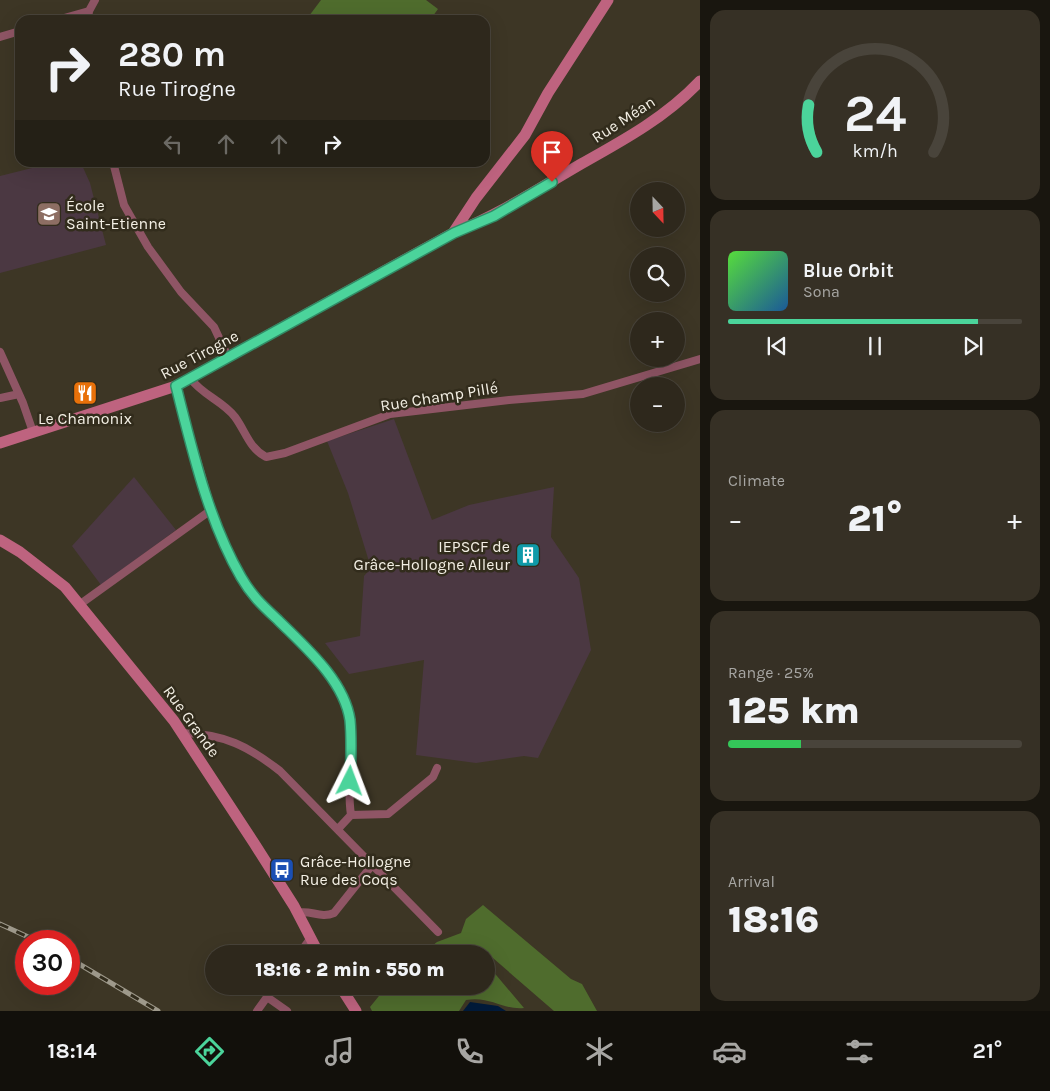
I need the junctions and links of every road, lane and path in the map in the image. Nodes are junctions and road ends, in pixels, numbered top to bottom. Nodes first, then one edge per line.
1 (95, 0) edge
2 (608, 0) edge
3 (90, 11) junction
4 (75, 15) edge
5 (89, 15) edge
6 (15, 32) edge
7 (0, 37) edge
8 (700, 81) edge
9 (114, 167) edge
10 (454, 233) junction
11 (0, 352) edge
12 (228, 357) junction
13 (700, 359) edge
14 (190, 378) junction
15 (176, 386) junction
16 (19, 394) junction
17 (0, 398) edge
18 (33, 432) junction
19 (0, 443) edge
20 (211, 510) junction
21 (0, 540) edge
22 (79, 605) junction
23 (183, 733) junction
24 (437, 768) dead end
25 (351, 815) junction
26 (338, 829) junction
27 (373, 864) junction
28 (297, 913) junction
29 (438, 932) dead end
30 (310, 939) junction
31 (306, 945) edge
32 (314, 945) edge
33 (346, 995) edge
34 (267, 997) joint
35 (257, 1011) edge
36 (287, 1011) edge
37 (356, 1011) edge

1 - 3 street
2 - 10 street
3 - 4 street
3 - 5 street
6 - 7 street
8 - 10 street, Rue Méan
9 - 12 street
10 - 12 street, Rue Tirogne
11 - 16 street
12 - 14 street, Rue Tirogne
13 - 14 street, Rue Champ Pillé
14 - 15 street, Rue Tirogne
15 - 18 street, Rue Tirogne
15 - 20 street
16 - 17 street
16 - 18 street
18 - 19 street, Rue Tirogne
20 - 22 street
20 - 25 street
21 - 22 street, Rue Grande
22 - 23 street, Rue Grande
23 - 26 street
23 - 28 street, Rue Grande
24 - 25 street
25 - 26 street
26 - 27 street
27 - 28 street
27 - 29 street
28 - 30 street, Rue Grande
30 - 31 street
30 - 32 street, Rue Grande
33 - 37 street
34 - 35 street
34 - 36 street

